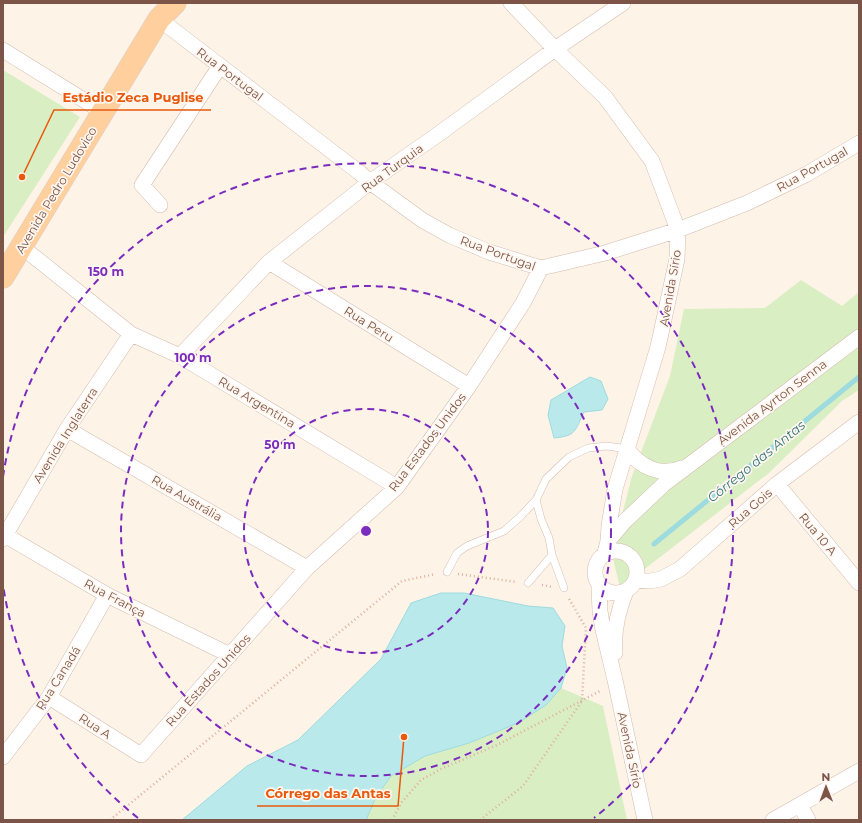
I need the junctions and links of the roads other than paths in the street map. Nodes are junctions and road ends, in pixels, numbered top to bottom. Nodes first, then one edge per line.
1 (175, 3) edge
2 (511, 3) edge
3 (623, 3) edge
4 (159, 19) junction
5 (555, 49) junction
6 (3, 50) edge
7 (220, 66) junction
8 (103, 112) junction
9 (859, 143) edge
10 (370, 182) junction
11 (160, 205) dead end
12 (678, 230) junction
13 (22, 247) junction
14 (269, 262) junction
15 (541, 268) junction
16 (3, 277) edge
17 (131, 334) junction
18 (859, 337) edge
19 (180, 356) junction
20 (469, 386) junction
21 (859, 422) edge
22 (66, 429) junction
23 (627, 450) junction
24 (685, 467) junction
25 (777, 484) junction
26 (397, 487) junction
27 (536, 500) junction
28 (4, 536) edge
29 (607, 547) junction
30 (552, 555) junction
31 (307, 568) junction
32 (447, 572) road end
33 (528, 583) road end
34 (859, 583) edge
35 (599, 586) junction
36 (631, 586) junction
37 (564, 588) road end
38 (107, 595) junction
39 (230, 655) junction
40 (616, 681) junction
41 (49, 697) junction
42 (141, 756) joint
43 (3, 757) edge
44 (859, 771) edge
45 (800, 806) junction
46 (645, 820) edge
47 (773, 820) edge
48 (808, 820) edge

1 - 4 main road, Avenida Pedro Ludovico
2 - 5 street, Avenida Sírio
3 - 5 street, Rua Turquia
4 - 7 street, Rua Portugal
4 - 8 main road, Avenida Pedro Ludovico
5 - 10 street, Rua Turquia
5 - 12 street, Avenida Sírio
6 - 8 street
7 - 10 street, Rua Portugal
7 - 11 street
8 - 13 main road, Avenida Pedro Ludovico
9 - 12 street, Rua Portugal
10 - 14 street, Rua Turquia
10 - 15 street, Rua Portugal
12 - 15 street, Rua Portugal
12 - 23 street, Avenida Sírio
13 - 16 main road, Avenida Pedro Ludovico
13 - 17 street, Rua Argentina
14 - 19 street, Rua Turquia
14 - 20 street, Rua Peru
15 - 20 street, Rua Estados Unidos
17 - 19 street, Rua Argentina
17 - 22 street, Avenida Inglaterra
18 - 24 street, Avenida Ayrton Senna
19 - 26 street, Rua Argentina
20 - 26 street, Rua Estados Unidos
21 - 25 street, Rua Gois
22 - 28 street, Avenida Inglaterra
22 - 31 street, Rua Austrália
23 - 24 street, Avenida Ayrton Senna
23 - 27 lane
23 - 29 street, Avenida Sírio
24 - 29 street, Avenida Ayrton Senna
25 - 34 street, Rua 10 A
25 - 36 street, Rua Gois
26 - 31 street, Rua Estados Unidos
27 - 30 lane
27 - 32 lane
28 - 38 street, Rua França
29 - 35 street
29 - 36 street
30 - 33 lane
30 - 37 lane
31 - 39 street, Rua Estados Unidos
35 - 36 street
35 - 40 street, Avenida Sírio
36 - 40 street, Avenida Sírio
38 - 39 street, Rua França
38 - 41 street, Rua Canadá
39 - 42 street, Rua Estados Unidos
40 - 46 street, Avenida Sírio
41 - 42 street, Rua A
41 - 43 street, Rua Canadá
44 - 45 street
45 - 47 street
45 - 48 street

